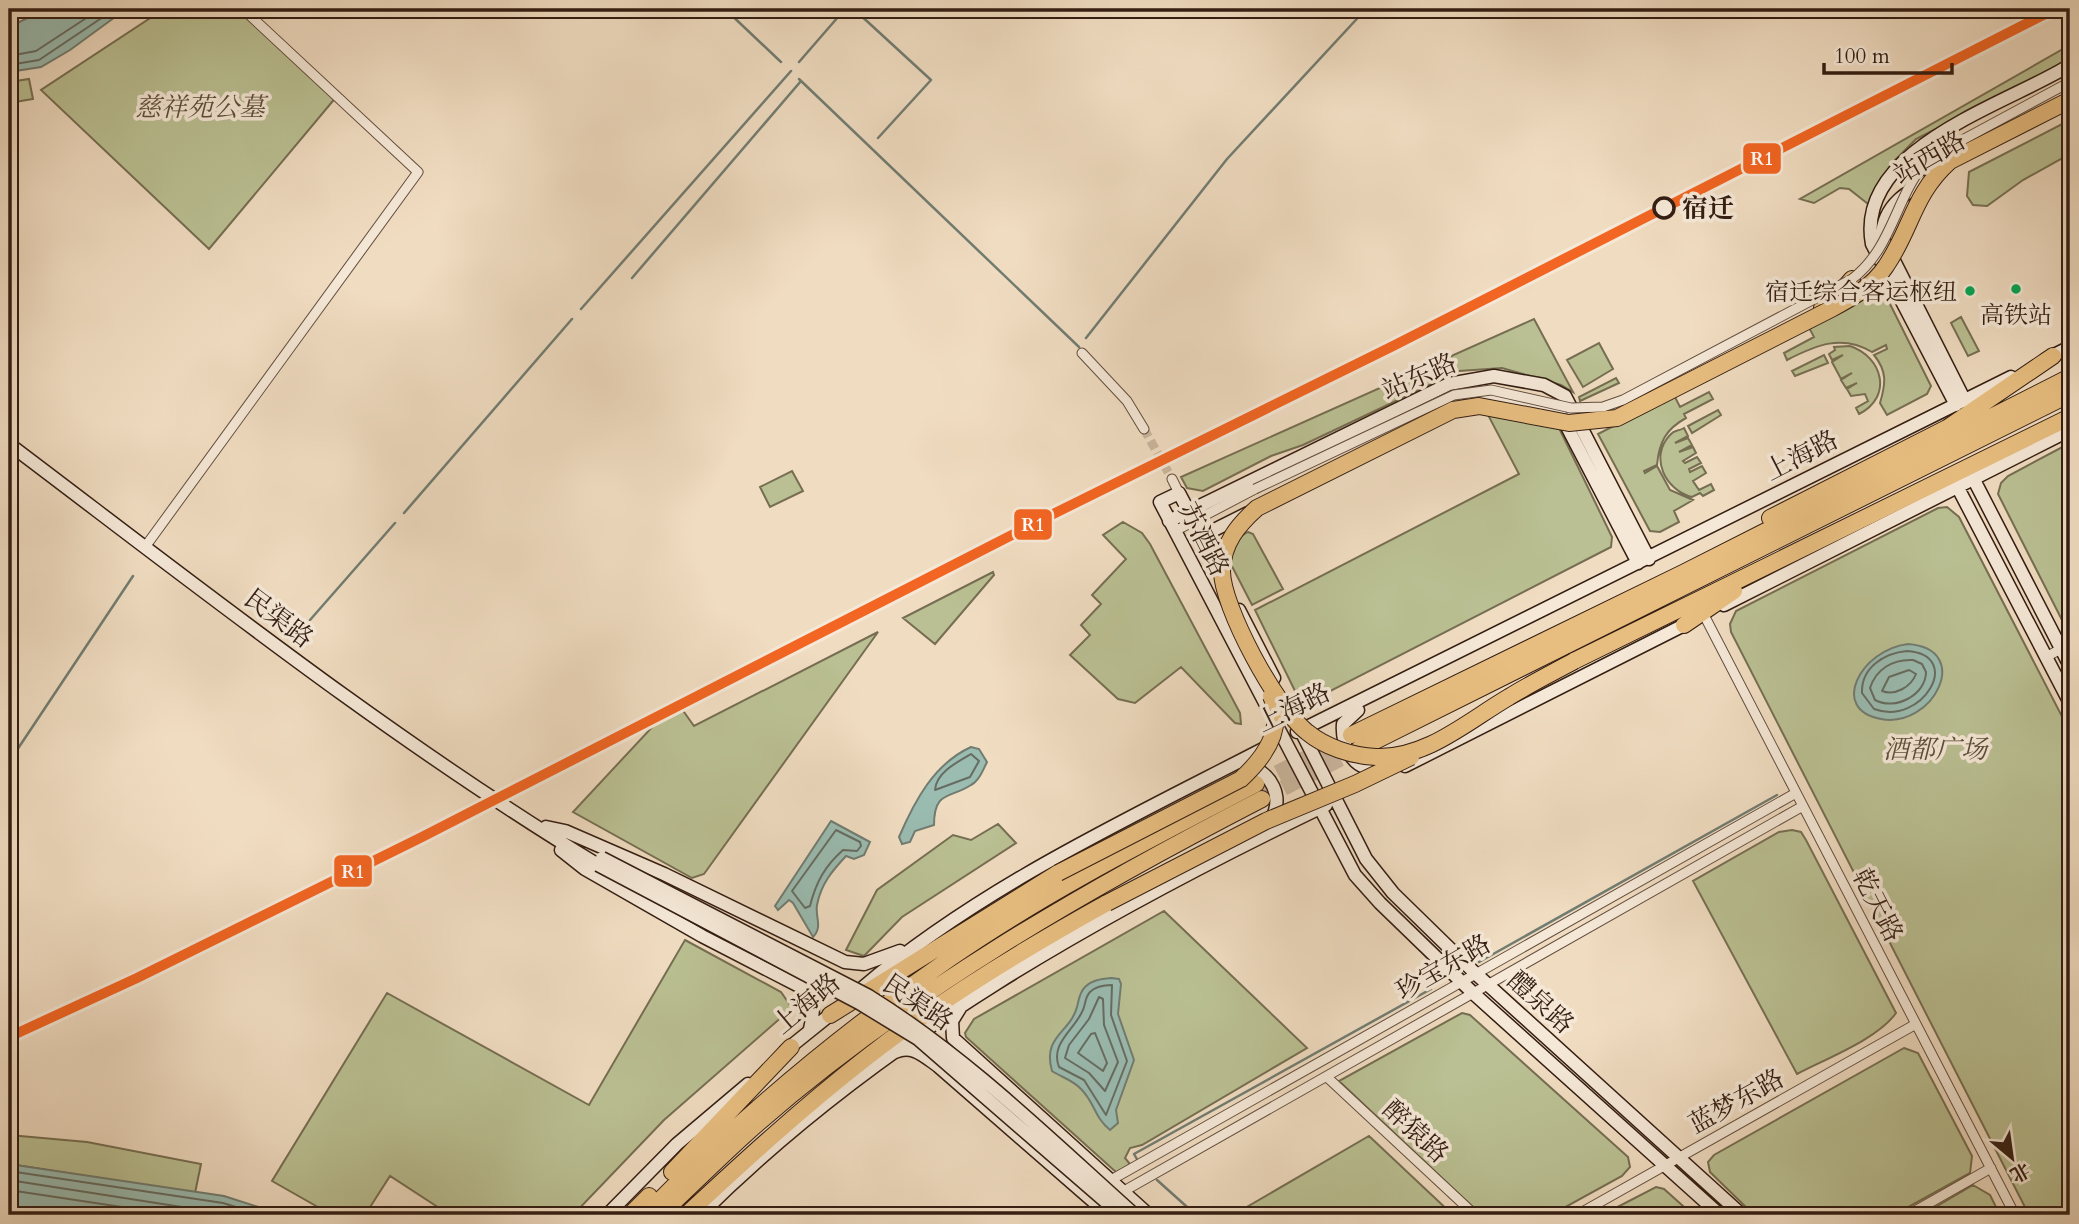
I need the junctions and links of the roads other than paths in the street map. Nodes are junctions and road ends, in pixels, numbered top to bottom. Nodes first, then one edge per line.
1 (243, 9) edge
2 (2070, 65) edge
3 (2070, 82) edge
4 (2070, 100) edge
5 (2070, 107) edge
6 (1852, 278) junction
7 (1777, 334) junction
8 (2070, 346) edge
9 (1082, 353) dead end
10 (2053, 356) junction
11 (2070, 377) edge
12 (1672, 390) junction
13 (2070, 394) edge
14 (1961, 403) junction
15 (1603, 407) junction
16 (2070, 416) edge
17 (1144, 429) tunnel mouth
18 (2070, 430) edge
19 (9, 444) edge
20 (1973, 478) junction
21 (1172, 479) tunnel mouth
22 (1957, 486) junction
23 (1179, 493) junction
24 (1191, 516) junction
25 (1226, 524) junction
26 (1172, 526) junction
27 (1202, 536) junction
28 (1827, 536) junction
29 (145, 547) junction
30 (1212, 557) junction
31 (1644, 561) junction
32 (1683, 573) junction
33 (1704, 615) junction
34 (1684, 625) junction
35 (1244, 636) junction
36 (2068, 656) edge
37 (1440, 662) junction
38 (2049, 663) junction
39 (2070, 703) edge
40 (1301, 730) junction
41 (1473, 732) junction
42 (1351, 734) tunnel mouth
43 (1283, 739) junction
44 (1440, 740) junction
45 (1359, 749) tunnel mouth
46 (1796, 793) junction
47 (1176, 794) junction
48 (1337, 799) junction
49 (1804, 806) junction
50 (1319, 808) junction
51 (543, 829) junction
52 (1216, 861) junction
53 (600, 862) junction
54 (910, 947) junction
55 (1475, 973) junction
56 (1462, 981) junction
57 (1489, 985) junction
58 (1473, 993) junction
59 (961, 1004) junction
60 (830, 1015) junction
61 (1916, 1024) junction
62 (810, 1029) junction
63 (791, 1047) junction
64 (879, 1060) junction
65 (1328, 1078) junction
66 (1679, 1158) junction
67 (1665, 1166) junction
68 (1991, 1168) junction
69 (1111, 1180) junction
70 (1125, 1191) junction
71 (607, 1215) edge
72 (631, 1215) edge
73 (645, 1215) edge
74 (660, 1215) edge
75 (686, 1215) edge
76 (700, 1215) edge
77 (1109, 1215) edge
78 (1121, 1215) edge
79 (1135, 1215) edge
80 (1149, 1215) edge
81 (1475, 1215) edge
82 (1577, 1215) edge
83 (1720, 1215) edge
84 (1742, 1215) edge
85 (1908, 1215) edge
86 (2015, 1215) edge

1 - 29 street
2 - 14 main road, 站西路
3 - 6 street, bridge
4 - 7 highway, bridge
5 - 14 main road, 站西路
6 - 7 highway, bridge
6 - 15 street, bridge
7 - 12 highway, bridge
8 - 10 main road, 上海路
9 - 17 street
10 - 14 main road, 上海路
10 - 32 highway
11 - 32 highway, 上海路
12 - 15 highway, bridge
12 - 35 highway, bridge
13 - 45 highway
14 - 31 main road, 上海路
15 - 24 street, bridge
16 - 28 highway
18 - 20 main road
19 - 29 main road, 民渠路
20 - 22 main road
20 - 36 main road
21 - 23 street
22 - 33 main road
22 - 38 main road
23 - 24 main road, 苏酒路
23 - 26 main road, 苏酒路
24 - 26 main road, 站东路
24 - 27 main road, 苏酒路
24 - 31 main road, 站东路
25 - 27 main road, 站东路
25 - 30 main road
25 - 31 main road, 站东路
26 - 43 main road, 苏酒路
27 - 30 main road, 苏酒路
28 - 34 highway
28 - 44 highway, bridge
29 - 51 main road, 民渠路
30 - 40 main road, 苏酒路
31 - 37 main road, 上海路
32 - 42 highway, 上海路
33 - 34 main road
33 - 46 street, 乾天路
34 - 41 main road
35 - 44 highway, bridge
35 - 60 highway, bridge
36 - 38 street
37 - 40 main road, 上海路
37 - 41 main road
38 - 39 main road
40 - 43 main road, 上海路
40 - 48 main road, 苏酒路
41 - 48 main road
43 - 47 main road, 上海路
43 - 50 main road, 苏酒路
44 - 75 highway, bridge
46 - 49 street, 乾天路
46 - 55 street, 珍宝东路
47 - 52 main road
47 - 54 main road, 上海路
48 - 50 main road
48 - 55 main road, 醴泉路
49 - 57 street, 珍宝东路
49 - 61 street, 乾天路
50 - 52 main road
50 - 56 main road, 醴泉路
51 - 53 main road, 民渠路
51 - 54 main road
51 - 62 main road
52 - 59 main road
53 - 78 main road, 民渠路, bridge
53 - 79 main road, 民渠路, bridge
54 - 60 main road, 上海路
55 - 56 street, 珍宝东路
55 - 57 main road, 醴泉路
56 - 58 main road, 醴泉路
56 - 69 street, 珍宝东路
57 - 58 street, 珍宝东路
57 - 66 main road, 醴泉路
58 - 65 street, 珍宝东路
58 - 67 main road, 醴泉路
59 - 64 main road
59 - 69 main road
60 - 62 main road, 上海路
61 - 66 street, 蓝梦东路
61 - 68 street, 乾天路
62 - 63 main road, 上海路
63 - 71 main road, 上海路
63 - 72 highway
64 - 76 main road
64 - 77 main road
65 - 70 street, 珍宝东路
65 - 81 street, 醉猿路
66 - 67 street, 蓝梦东路
66 - 84 main road, 醴泉路
67 - 82 street, 蓝梦东路
67 - 83 main road, 醴泉路
68 - 85 street
68 - 86 street, 乾天路
69 - 70 main road
70 - 80 main road
73 - 74 highway, 上海路

